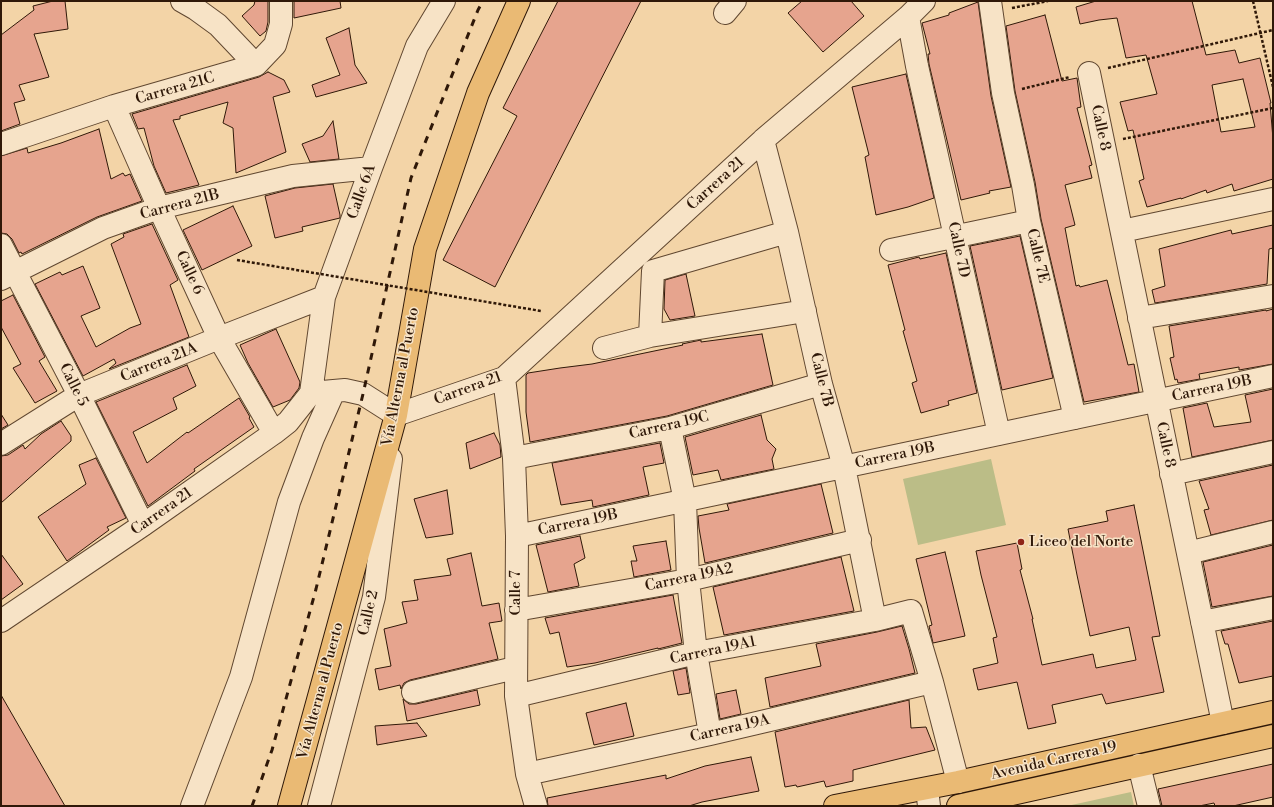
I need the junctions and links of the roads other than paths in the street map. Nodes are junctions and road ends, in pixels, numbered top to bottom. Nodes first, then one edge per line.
1 (182, 1) edge
2 (281, 1) edge
3 (444, 1) edge
4 (519, 1) edge
5 (924, 1) edge
6 (991, 6) edge
7 (908, 17) junction
8 (256, 65) junction
9 (1089, 73) road end
10 (114, 106) junction
11 (764, 140) junction
12 (1, 144) edge
13 (371, 168) junction
14 (1273, 199) edge
15 (159, 208) junction
16 (1029, 221) junction
17 (787, 232) junction
18 (1122, 232) junction
19 (955, 236) junction
20 (1, 245) edge
21 (891, 250) dead end
22 (8, 276) edge
23 (1273, 296) edge
24 (324, 297) junction
25 (805, 311) junction
26 (1139, 318) junction
27 (650, 336) junction
28 (219, 338) junction
29 (604, 348) dead end
30 (1273, 376) edge
31 (504, 378) junction
32 (822, 384) junction
33 (334, 391) junction
34 (311, 393) junction
35 (79, 395) junction
36 (1156, 401) junction
37 (396, 415) junction
38 (1075, 418) junction
39 (670, 428) junction
40 (274, 433) junction
41 (999, 434) junction
42 (1, 444) edge
43 (1273, 452) edge
44 (514, 458) junction
45 (844, 467) junction
46 (1172, 474) junction
47 (685, 501) junction
48 (143, 525) junction
49 (1273, 532) edge
50 (517, 536) junction
51 (860, 540) junction
52 (1188, 553) junction
53 (688, 580) junction
54 (1273, 608) edge
55 (516, 610) junction
56 (875, 620) junction
57 (1, 621) edge
58 (1202, 622) junction
59 (696, 653) junction
60 (515, 668) junction
61 (932, 682) junction
62 (413, 692) dead end
63 (516, 696) junction
64 (1273, 712) edge
65 (1223, 723) junction
66 (710, 734) junction
67 (1273, 736) edge
68 (1139, 765) junction
69 (527, 774) junction
70 (958, 782) junction
71 (928, 797) edge
72 (192, 806) edge
73 (289, 806) edge
74 (319, 806) edge
75 (536, 806) edge
76 (835, 806) edge
77 (958, 806) edge
78 (1149, 806) edge

1 - 8 street
2 - 8 street
3 - 13 street, Calle 6A
4 - 37 main road, Vía Alterna al Puerto
5 - 7 street, Carrera 21
6 - 16 street, Calle 7E
7 - 11 street, Carrera 21
7 - 19 street, Calle 7D
8 - 10 street, Carrera 21C
9 - 18 street, Calle 8
10 - 12 street, Carrera 21C
10 - 15 street, Calle 6
11 - 17 street, Calle 7B
11 - 31 street, Carrera 21
13 - 15 street, Carrera 21B
13 - 24 street, Calle 6A
14 - 18 street
15 - 22 street, Carrera 21B
15 - 28 street, Calle 6
16 - 19 street
16 - 38 street, Calle 7E
17 - 25 street, Calle 7B
17 - 27 street
18 - 26 street, Calle 8
19 - 21 street
19 - 41 street, Calle 7D
20 - 22 street, Calle 5
22 - 35 street, Calle 5
23 - 26 street
24 - 28 street, Carrera 21A
24 - 34 street, Calle 6A
25 - 27 street
25 - 32 street, Calle 7B
26 - 36 street, Calle 8
27 - 29 street
28 - 35 street, Carrera 21A
28 - 40 street, Calle 6
30 - 36 street, Carrera 19B
31 - 37 street, Carrera 21
31 - 44 street, Calle 7
32 - 39 street, Carrera 19C
32 - 45 street, Calle 7B
33 - 34 street
33 - 37 street
33 - 72 street
34 - 40 street, Carrera 21
35 - 42 street, Carrera 21A
35 - 48 street, Calle 5
36 - 38 street, Carrera 19B
36 - 46 street, Calle 8
37 - 73 main road, Vía Alterna al Puerto
37 - 74 street, Calle 2
38 - 41 street, Carrera 19B
39 - 44 street, Carrera 19C
39 - 47 street
40 - 48 street, Carrera 21
41 - 45 street, Carrera 19B
43 - 46 street
44 - 50 street, Calle 7
45 - 47 street, Carrera 19B
45 - 51 street, Calle 7B
46 - 52 street, Calle 8
47 - 50 street, Carrera 19B
47 - 53 street
48 - 57 street, Carrera 21
49 - 52 street
50 - 55 street, Calle 7
51 - 53 street, Carrera 19A2
51 - 56 street, Calle 7B
52 - 58 street, Calle 8
53 - 55 street, Carrera 19A2
53 - 59 street
54 - 58 street
55 - 60 street, Calle 7
56 - 59 street, Carrera 19A1
56 - 61 street, Carrera 19A1
58 - 65 street, Calle 8
59 - 63 street, Carrera 19A1
59 - 66 street
60 - 62 street
60 - 63 street, Calle 7
61 - 66 street, Carrera 19A
61 - 70 street
63 - 69 street, Calle 7
64 - 65 main road, Avenida Carrera 19
65 - 70 main road, Avenida Carrera 19
66 - 69 street, Carrera 19A
67 - 68 main road, Avenida Carrera 19
68 - 77 main road, Avenida Carrera 19
68 - 78 street
69 - 75 street, Calle 7
70 - 71 main road, Avenida Carrera 19
71 - 76 main road, Avenida Carrera 19

